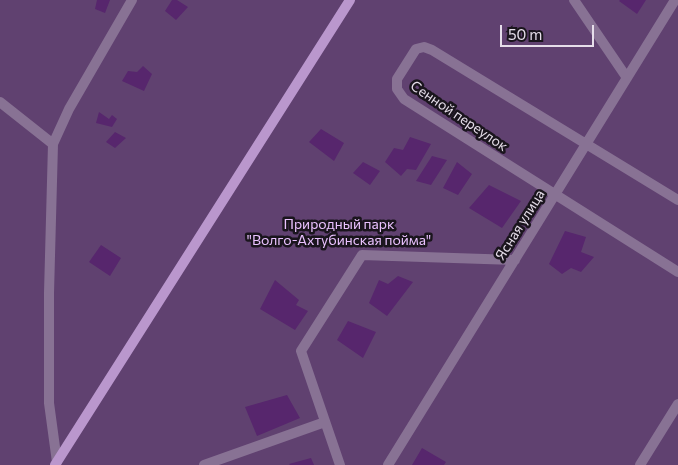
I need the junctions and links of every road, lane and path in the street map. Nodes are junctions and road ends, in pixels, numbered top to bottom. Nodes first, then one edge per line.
1 (132, 0) edge
2 (350, 0) edge
3 (574, 0) edge
4 (675, 0) edge
5 (627, 78) junction
6 (0, 102) edge
7 (53, 144) junction
8 (587, 144) junction
9 (555, 195) junction
10 (678, 200) edge
11 (515, 260) junction
12 (678, 272) edge
13 (678, 404) edge
14 (325, 422) junction
15 (56, 464) edge
16 (204, 465) edge
17 (340, 465) edge
18 (388, 465) edge
19 (640, 465) edge

1 - 7 street
2 - 15 street
3 - 5 street
4 - 5 street, Ясная улица
5 - 8 street, Ясная улица
6 - 7 street
7 - 15 street
8 - 9 street, Ясная улица
8 - 9 street, Сенной переулок
8 - 10 street, Сенной переулок
9 - 11 street, Ясная улица
9 - 12 street, Сенной переулок
11 - 14 street
11 - 18 street, Ясная улица
13 - 19 street
14 - 16 street
14 - 17 street

